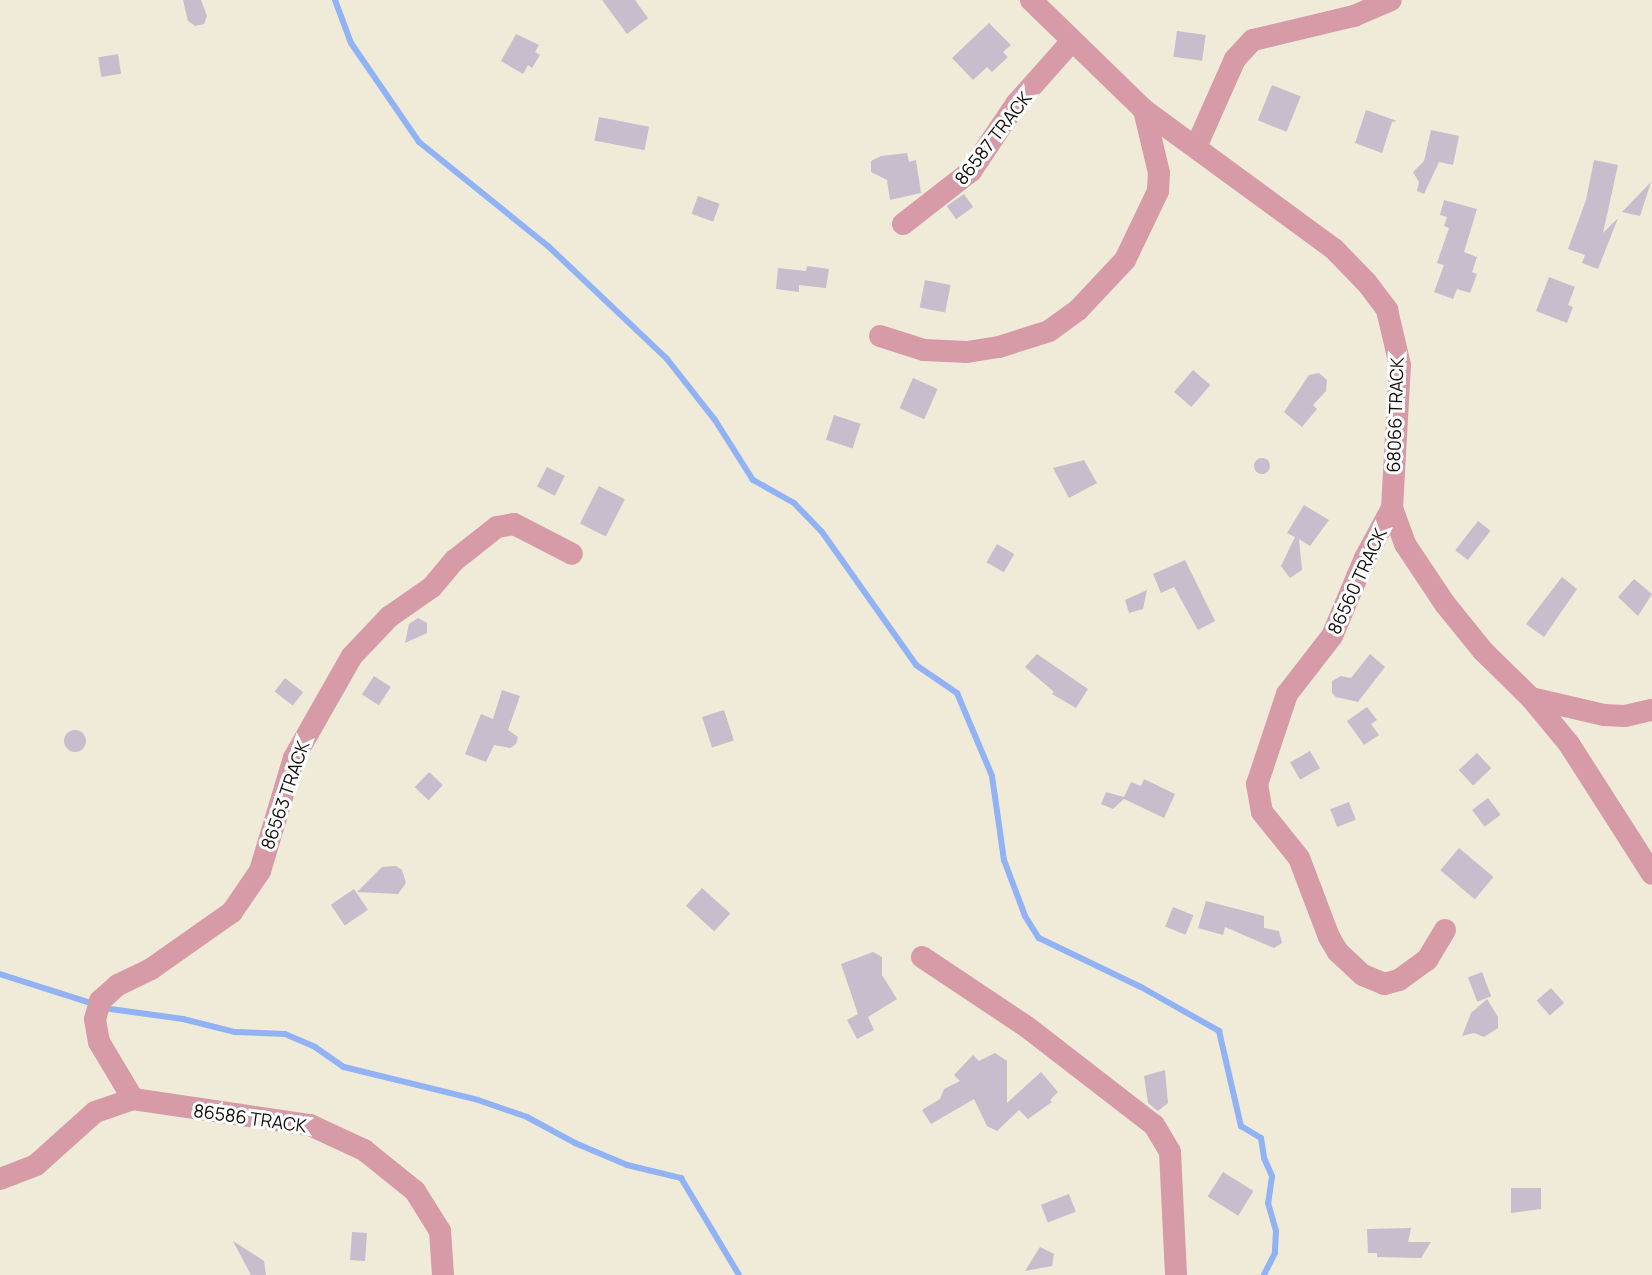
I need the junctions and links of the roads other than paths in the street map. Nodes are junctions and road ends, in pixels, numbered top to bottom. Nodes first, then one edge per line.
1 (1031, 0) edge
2 (1391, 0) edge
3 (1072, 41) junction
4 (1144, 110) junction
5 (1196, 147) junction
6 (903, 224) dead end
7 (880, 336) dead end
8 (1392, 508) junction
9 (572, 554) dead end
10 (1531, 698) junction
11 (1652, 710) edge
12 (1652, 874) edge
13 (1445, 930) dead end
14 (922, 957) dead end
15 (133, 1099) junction
16 (0, 1179) edge
17 (443, 1275) edge
18 (1176, 1275) edge

1 - 3 street, 68066 TRACK
2 - 5 street
3 - 4 street, 68066 TRACK
3 - 6 street, 86587 TRACK
4 - 5 street, 68066 TRACK
4 - 7 street
5 - 8 street, 68066 TRACK
8 - 10 street, 68066 TRACK
8 - 13 street, 86560 TRACK
9 - 15 street, 86563 TRACK
10 - 11 street
10 - 12 street, 68066 TRACK
14 - 18 street
15 - 16 street, 86586 TRACK
15 - 17 street, 86586 TRACK

